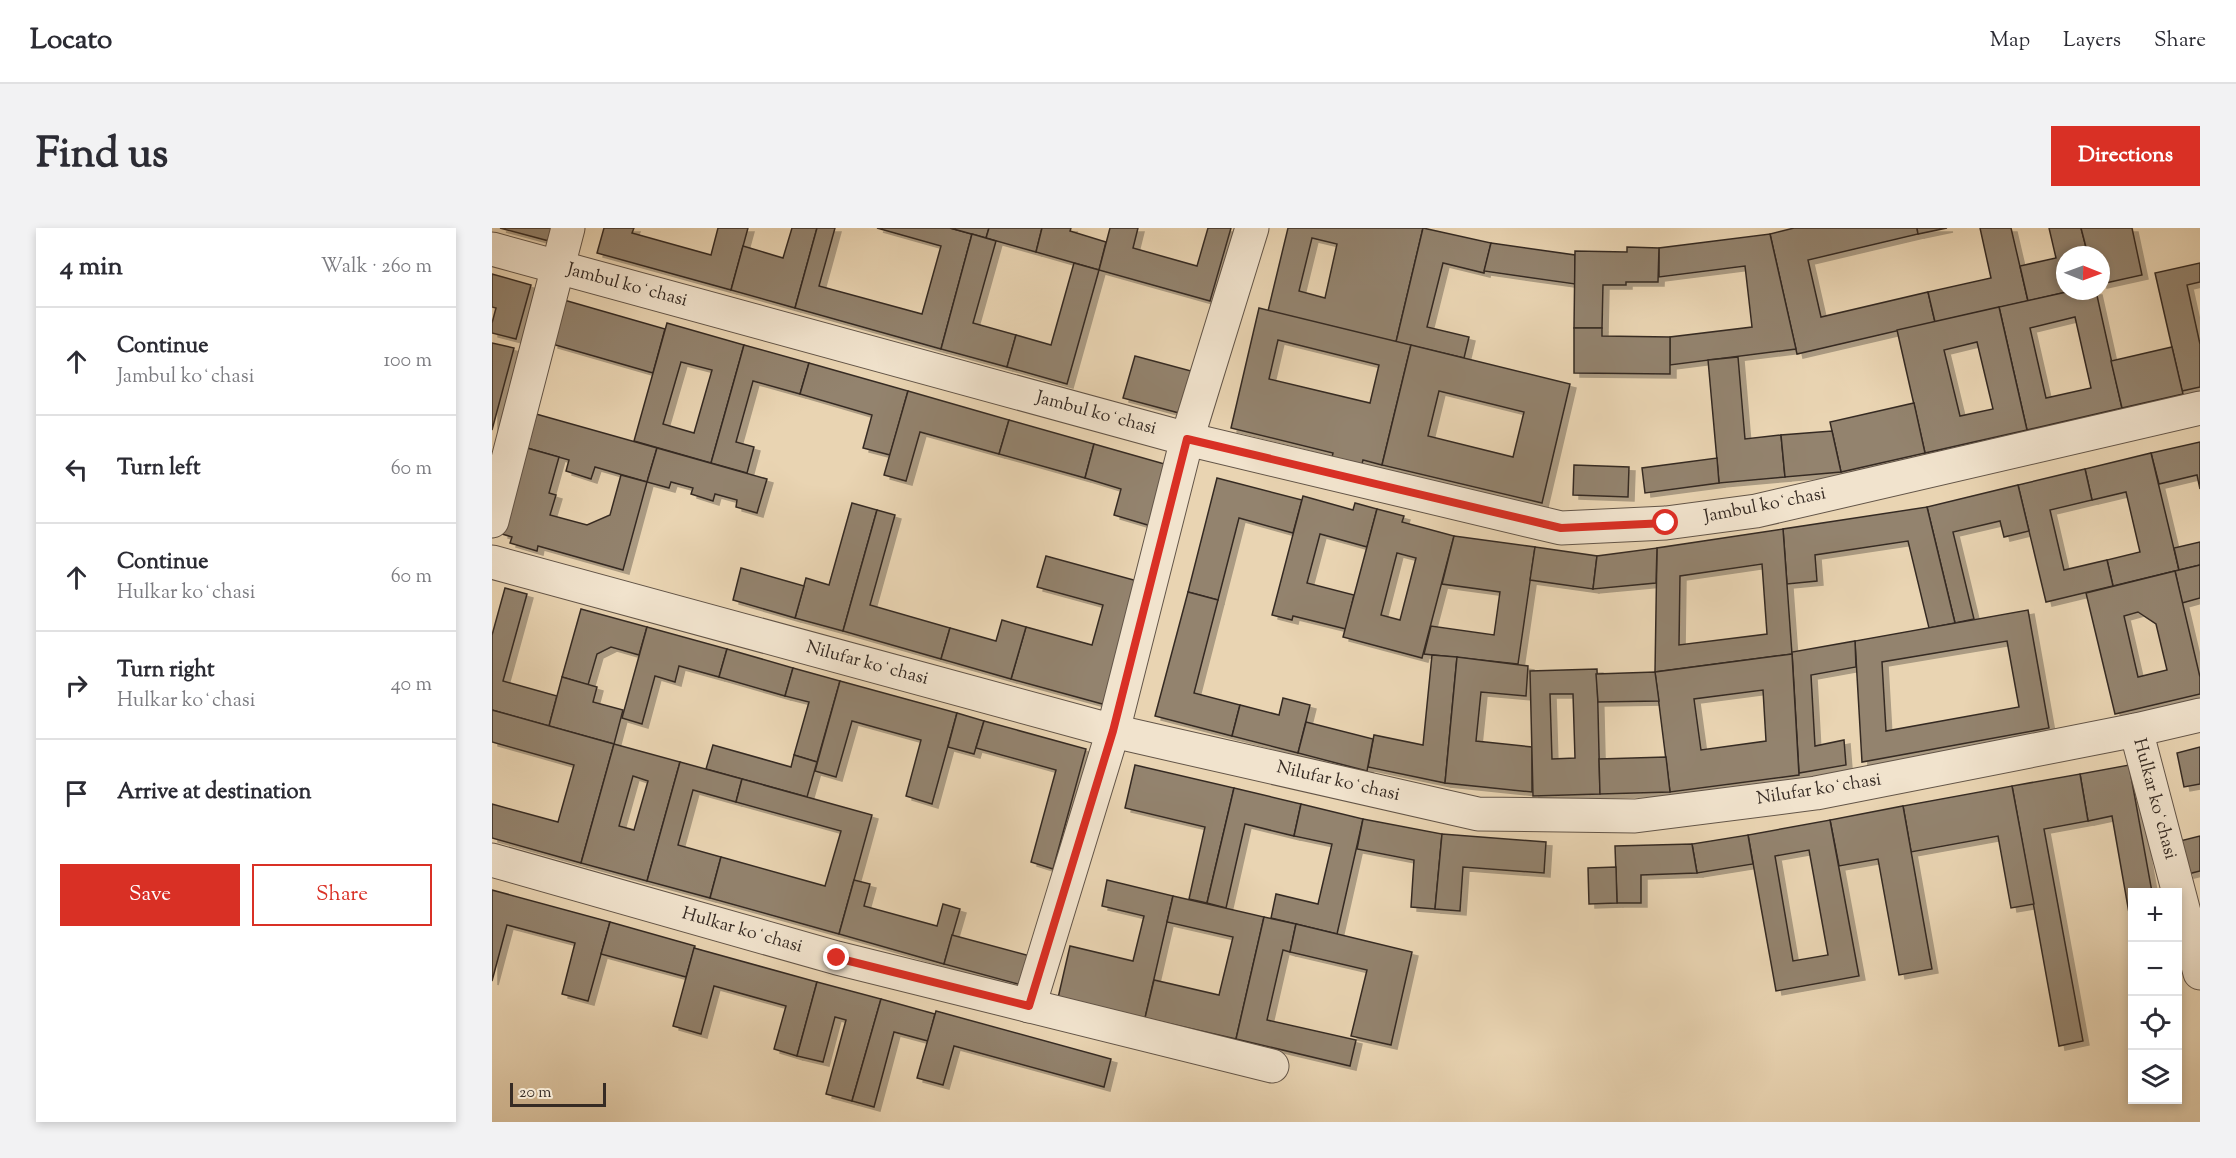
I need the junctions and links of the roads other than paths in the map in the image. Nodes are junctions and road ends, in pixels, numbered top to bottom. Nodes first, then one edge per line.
1 (568, 228) edge
2 (1252, 228) edge
3 (492, 249) edge
4 (558, 267) junction
5 (2200, 408) edge
6 (1187, 439) junction
7 (492, 521) edge
8 (492, 562) edge
9 (2200, 715) edge
10 (2136, 730) junction
11 (1113, 731) junction
12 (492, 860) edge
13 (2200, 973) edge
14 (1029, 1006) junction
15 (1272, 1066) dead end

1 - 4 street
2 - 6 street
3 - 4 street, Jambul koʻchasi
4 - 6 street, Jambul koʻchasi
4 - 7 street
5 - 6 street, Jambul koʻchasi
6 - 11 street
8 - 11 street, Nilufar koʻchasi
9 - 10 street, Nilufar koʻchasi
10 - 11 street, Nilufar koʻchasi
10 - 13 street, Hulkar koʻchasi
11 - 14 street
12 - 14 street, Hulkar koʻchasi
14 - 15 street, Hulkar koʻchasi

